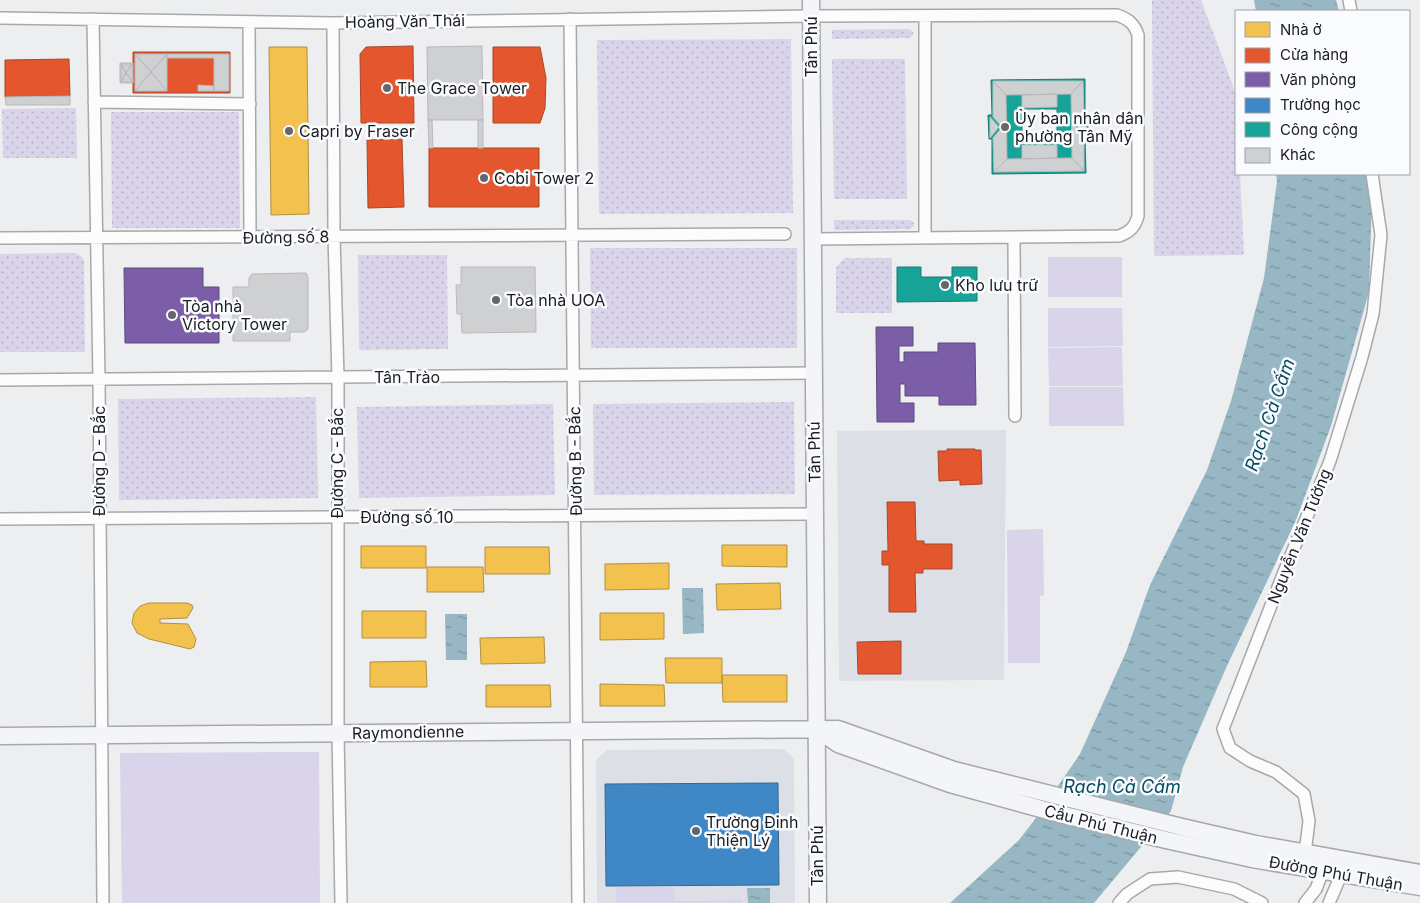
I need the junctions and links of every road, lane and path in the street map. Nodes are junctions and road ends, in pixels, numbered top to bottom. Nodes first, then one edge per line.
1 (811, 8) edge
2 (925, 16) junction
3 (0, 18) edge
4 (93, 19) junction
5 (570, 19) junction
6 (249, 22) junction
7 (333, 22) junction
8 (94, 102) junction
9 (250, 104) junction
10 (1372, 175) edge
11 (572, 234) junction
12 (785, 234) dead end
13 (334, 236) junction
14 (0, 238) edge
15 (96, 238) junction
16 (250, 238) junction
17 (925, 238) junction
18 (1014, 238) junction
19 (812, 239) junction
20 (813, 374) junction
21 (574, 375) junction
22 (338, 377) junction
23 (99, 379) junction
24 (0, 380) edge
25 (1015, 416) dead end
26 (814, 514) junction
27 (575, 516) junction
28 (338, 517) junction
29 (0, 519) edge
30 (100, 519) junction
31 (816, 729) junction
32 (576, 731) junction
33 (338, 733) junction
34 (101, 735) junction
35 (0, 736) edge
36 (1254, 851) junction
37 (1305, 853) junction
38 (1326, 864) junction
39 (1344, 867) junction
40 (1420, 873) edge
41 (1420, 887) edge
42 (103, 903) edge
43 (341, 903) edge
44 (578, 903) edge
45 (818, 903) edge
46 (1119, 903) edge
47 (1262, 903) edge
48 (1305, 903) edge
49 (1329, 903) edge

1 - 2 street, Hoàng Văn Thái
1 - 5 street, Hoàng Văn Thái
1 - 19 street, Tân Phú
2 - 17 street
2 - 18 street, Hoàng Văn Thái
3 - 4 street, Hoàng Văn Thái
4 - 6 street, Hoàng Văn Thái
4 - 8 street, Đường D - Bắc
5 - 7 street, Hoàng Văn Thái
5 - 11 street, Đường B - Bắc
6 - 7 street, Hoàng Văn Thái
6 - 9 street
7 - 13 street, Đường C - Bắc
8 - 9 street
8 - 15 street, Đường D - Bắc
9 - 16 street
10 - 37 street, Nguyễn Văn Tưởng
11 - 12 street, Đường số 8
11 - 13 street, Đường số 8
11 - 21 street, Đường B - Bắc
13 - 16 street, Đường số 8
13 - 22 street, Đường C - Bắc
14 - 15 street, Đường số 8
15 - 16 street, Đường số 8
15 - 23 street, Đường D - Bắc
17 - 18 street
17 - 19 street
18 - 25 street
19 - 20 street, Tân Phú
20 - 21 street, Tân Trào
20 - 26 street, Tân Phú
21 - 22 street, Tân Trào
21 - 27 street, Đường B - Bắc
22 - 23 street, Tân Trào
22 - 28 street, Đường C - Bắc
23 - 24 street, Tân Trào
23 - 30 street, Đường D - Bắc
26 - 27 street, Đường số 10
26 - 31 street, Tân Phú
27 - 28 street, Đường số 10
27 - 32 street, Đường B - Bắc
28 - 30 street, Đường số 10
28 - 33 street, Đường C - Bắc
29 - 30 street, Đường số 10
30 - 34 street, Đường D - Bắc
31 - 32 street, Raymondienne
31 - 36 street, Cầu Phú Thuận
31 - 45 street, Tân Phú
32 - 33 street, Raymondienne
32 - 44 street, Đường B - Bắc
33 - 34 street, Raymondienne
33 - 43 street, Đường C - Bắc
34 - 35 street, Raymondienne
34 - 42 street, Đường D - Bắc
36 - 37 street, Đường Phú Thuận
36 - 38 street, Đường Phú Thuận
37 - 38 street, Đường Phú Thuận
38 - 39 street, Đường Phú Thuận
38 - 48 street
39 - 40 street, Đường Phú Thuận
39 - 41 street, Đường Phú Thuận
39 - 49 street
46 - 47 street

